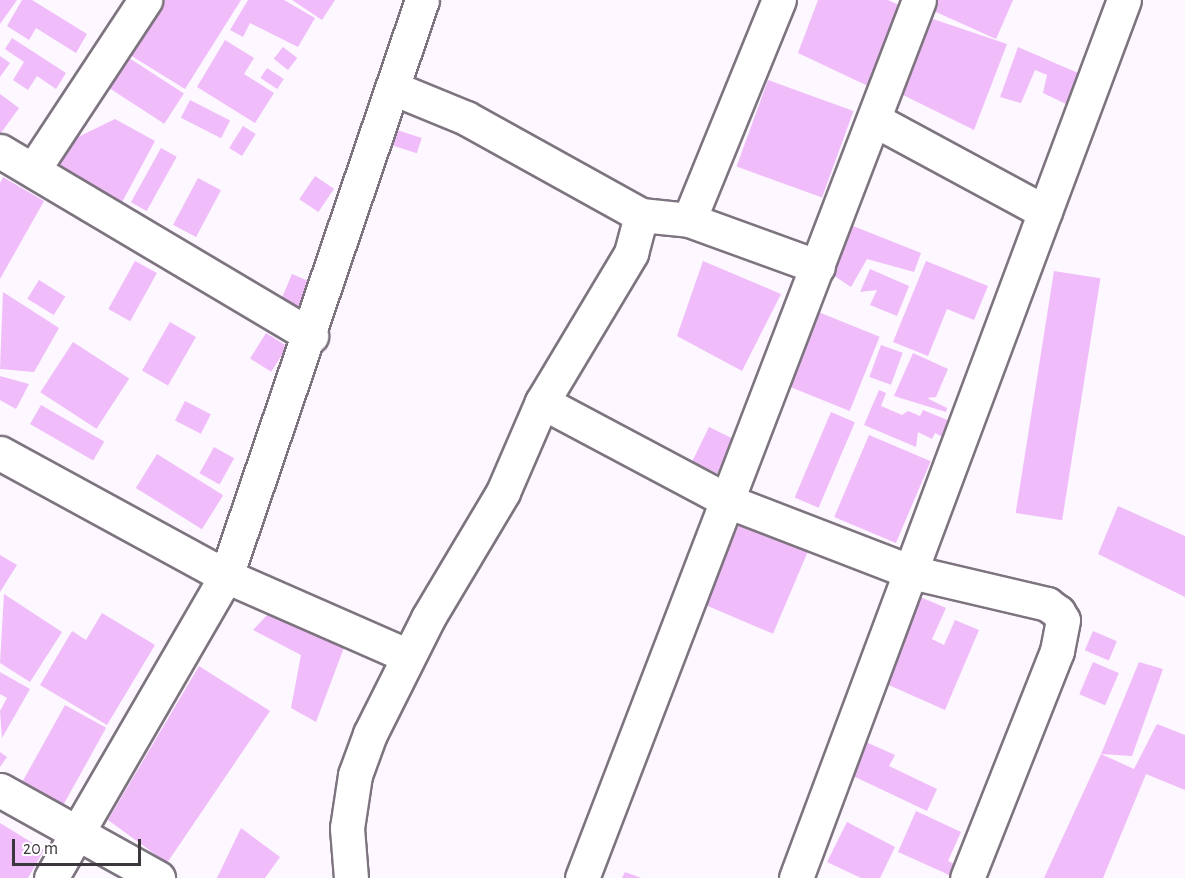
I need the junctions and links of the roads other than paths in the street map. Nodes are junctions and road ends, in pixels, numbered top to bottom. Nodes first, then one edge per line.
1 (145, 0) edge
2 (422, 0) edge
3 (779, 0) edge
4 (919, 0) edge
5 (1124, 0) edge
6 (393, 88) junction
7 (876, 120) junction
8 (0, 151) edge
9 (33, 170) junction
10 (1045, 212) junction
11 (641, 215) junction
12 (689, 219) junction
13 (818, 267) junction
14 (311, 336) junction
15 (542, 402) junction
16 (0, 453) edge
17 (730, 502) junction
18 (911, 572) junction
19 (226, 576) junction
20 (408, 656) junction
21 (0, 790) edge
22 (78, 834) junction
23 (51, 878) edge
24 (158, 878) edge
25 (351, 878) edge
26 (582, 878) edge
27 (796, 878) edge
28 (967, 878) edge

1 - 9 street
2 - 6 street
3 - 12 street
4 - 7 street
5 - 10 street
6 - 11 street
6 - 14 street
7 - 10 street
7 - 13 street
8 - 9 street
9 - 14 street
10 - 18 street
11 - 12 street
11 - 15 street
12 - 13 street
13 - 17 street
14 - 19 street
15 - 17 street
15 - 20 street
16 - 19 street
17 - 18 street
17 - 26 street
18 - 27 street
18 - 28 street
19 - 20 street
19 - 22 street
20 - 25 street
21 - 22 street
22 - 23 street
22 - 24 street

